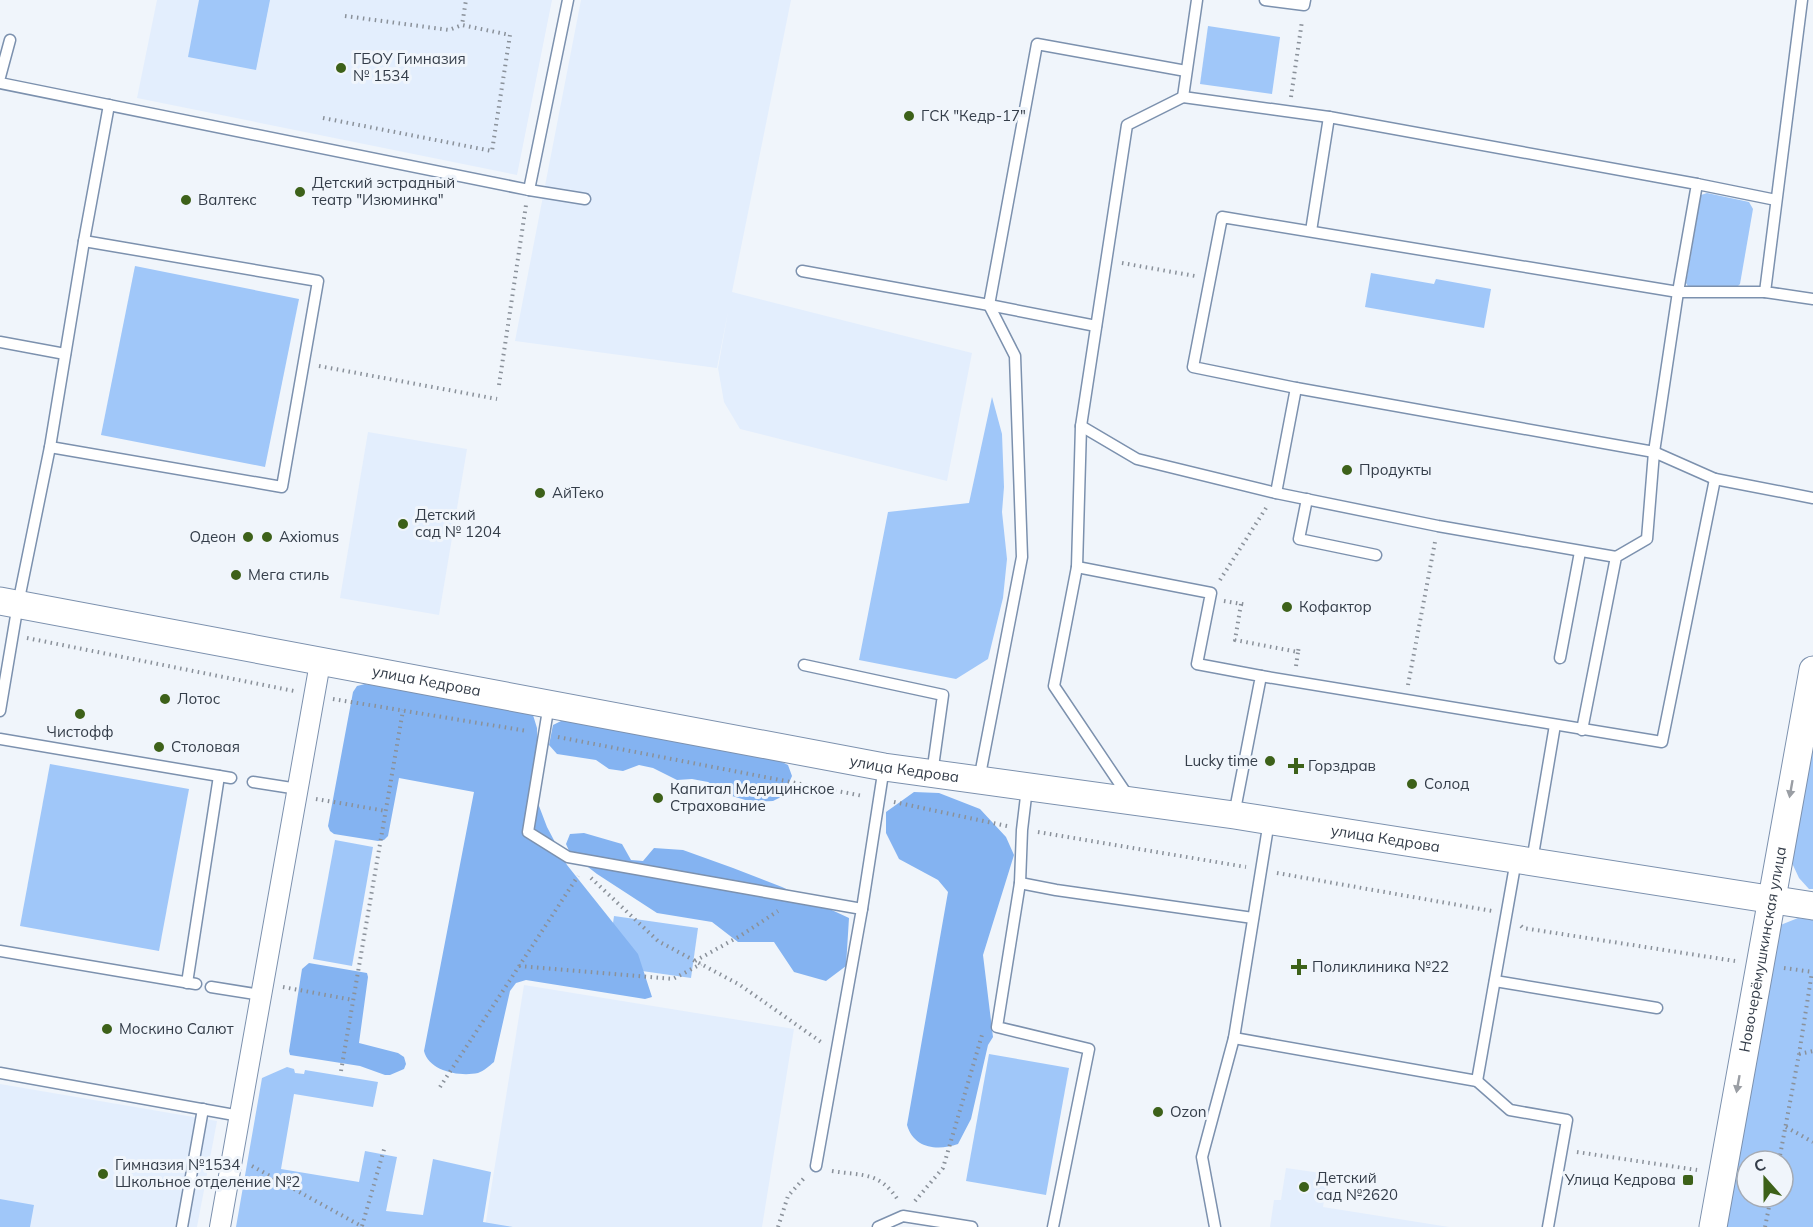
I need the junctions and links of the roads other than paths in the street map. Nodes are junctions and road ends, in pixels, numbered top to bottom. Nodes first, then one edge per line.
1 (568, 0) edge
2 (1197, 0) edge
3 (1265, 0) edge
4 (1802, 0) edge
5 (1304, 3) edge
6 (10, 40) dead end
7 (1186, 71) junction
8 (0, 77) edge
9 (0, 83) edge
10 (1183, 97) junction
11 (109, 105) junction
12 (1329, 117) junction
13 (1697, 184) junction
14 (529, 190) junction
15 (585, 199) dead end
16 (1776, 200) junction
17 (1311, 231) junction
18 (84, 241) junction
19 (802, 271) dead end
20 (1678, 292) junction
21 (1765, 292) junction
22 (1813, 298) edge
23 (989, 305) junction
24 (1096, 326) junction
25 (0, 342) edge
26 (65, 354) junction
27 (1296, 388) junction
28 (1081, 426) junction
29 (50, 447) junction
30 (1654, 452) junction
31 (1715, 479) junction
32 (1276, 493) junction
33 (1813, 498) edge
34 (1307, 499) junction
35 (1580, 552) junction
36 (1376, 555) dead end
37 (1616, 557) junction
38 (1077, 567) junction
39 (9, 602) edge
40 (1560, 658) dead end
41 (320, 663) junction
42 (804, 665) dead end
43 (1813, 670) edge
44 (1261, 676) junction
45 (549, 704) junction
46 (0, 711) edge
47 (1555, 725) junction
48 (1582, 730) junction
49 (0, 739) edge
50 (884, 767) junction
51 (932, 774) junction
52 (219, 776) junction
53 (231, 778) dead end
54 (978, 781) junction
55 (254, 782) dead end
56 (1027, 788) junction
57 (297, 793) junction
58 (1131, 801) junction
59 (1234, 815) junction
60 (1269, 821) junction
61 (1524, 862) junction
62 (1020, 883) junction
63 (1771, 900) junction
64 (1813, 906) edge
65 (861, 909) junction
66 (1254, 918) junction
67 (0, 951) edge
68 (1495, 981) junction
69 (211, 987) dead end
70 (262, 990) junction
71 (1657, 1008) dead end
72 (1234, 1038) junction
73 (0, 1073) edge
74 (1477, 1081) junction
75 (203, 1109) junction
76 (240, 1116) junction
77 (816, 1166) road end
78 (182, 1227) edge
79 (220, 1227) edge
80 (878, 1227) edge
81 (972, 1227) edge
82 (1053, 1227) edge
83 (1215, 1227) edge
84 (1548, 1227) edge
85 (1713, 1227) edge

1 - 14 lane
2 - 7 lane
3 - 5 lane
4 - 16 lane
6 - 8 lane
7 - 10 lane
7 - 23 lane
9 - 11 lane
10 - 12 lane
10 - 24 lane
11 - 14 lane
11 - 18 lane
12 - 13 lane
12 - 17 lane
13 - 16 lane
13 - 20 lane
14 - 15 lane
16 - 21 lane
17 - 20 lane
17 - 27 lane
18 - 26 lane
18 - 29 lane
19 - 23 lane
20 - 21 lane
20 - 30 lane
21 - 22 lane
23 - 24 lane
23 - 54 lane
24 - 28 lane
25 - 26 lane
26 - 29 lane
27 - 30 lane
27 - 32 lane
28 - 32 lane
28 - 38 lane
29 - 39 lane
30 - 31 lane
30 - 37 lane
31 - 33 lane
31 - 48 lane
32 - 34 lane
34 - 35 lane
34 - 36 lane
35 - 37 lane
35 - 40 lane
37 - 48 lane
38 - 44 lane
38 - 58 lane
39 - 41 street, улица Кедрова
39 - 46 lane
41 - 45 street, улица Кедрова
41 - 57 street
42 - 51 lane
43 -> 63 street, Новочерёмушкинская улица
44 - 47 lane
44 - 59 lane
45 - 50 street, улица Кедрова
45 - 65 lane
47 - 48 lane
47 - 61 lane
49 - 52 lane
50 - 51 street, улица Кедрова
50 - 65 lane
51 - 54 street, улица Кедрова
52 - 53 lane
52 - 67 lane
54 - 56 street, улица Кедрова
55 - 57 lane
56 - 58 street, улица Кедрова
56 - 62 lane
57 - 70 street
58 - 59 street, улица Кедрова
59 - 60 street, улица Кедрова
60 - 61 street, улица Кедрова
60 - 66 lane
61 - 63 street, улица Кедрова
61 - 68 lane
62 - 66 lane
62 - 82 lane
63 - 64 street, улица Кедрова
63 -> 85 street, Новочерёмушкинская улица
65 - 77 lane
66 - 72 lane
68 - 71 lane
68 - 74 lane
69 - 70 lane
70 - 76 street
72 - 74 lane
72 - 83 lane
73 - 75 lane
74 - 84 lane
75 - 76 lane
75 - 78 lane
76 - 79 street
80 - 81 lane

